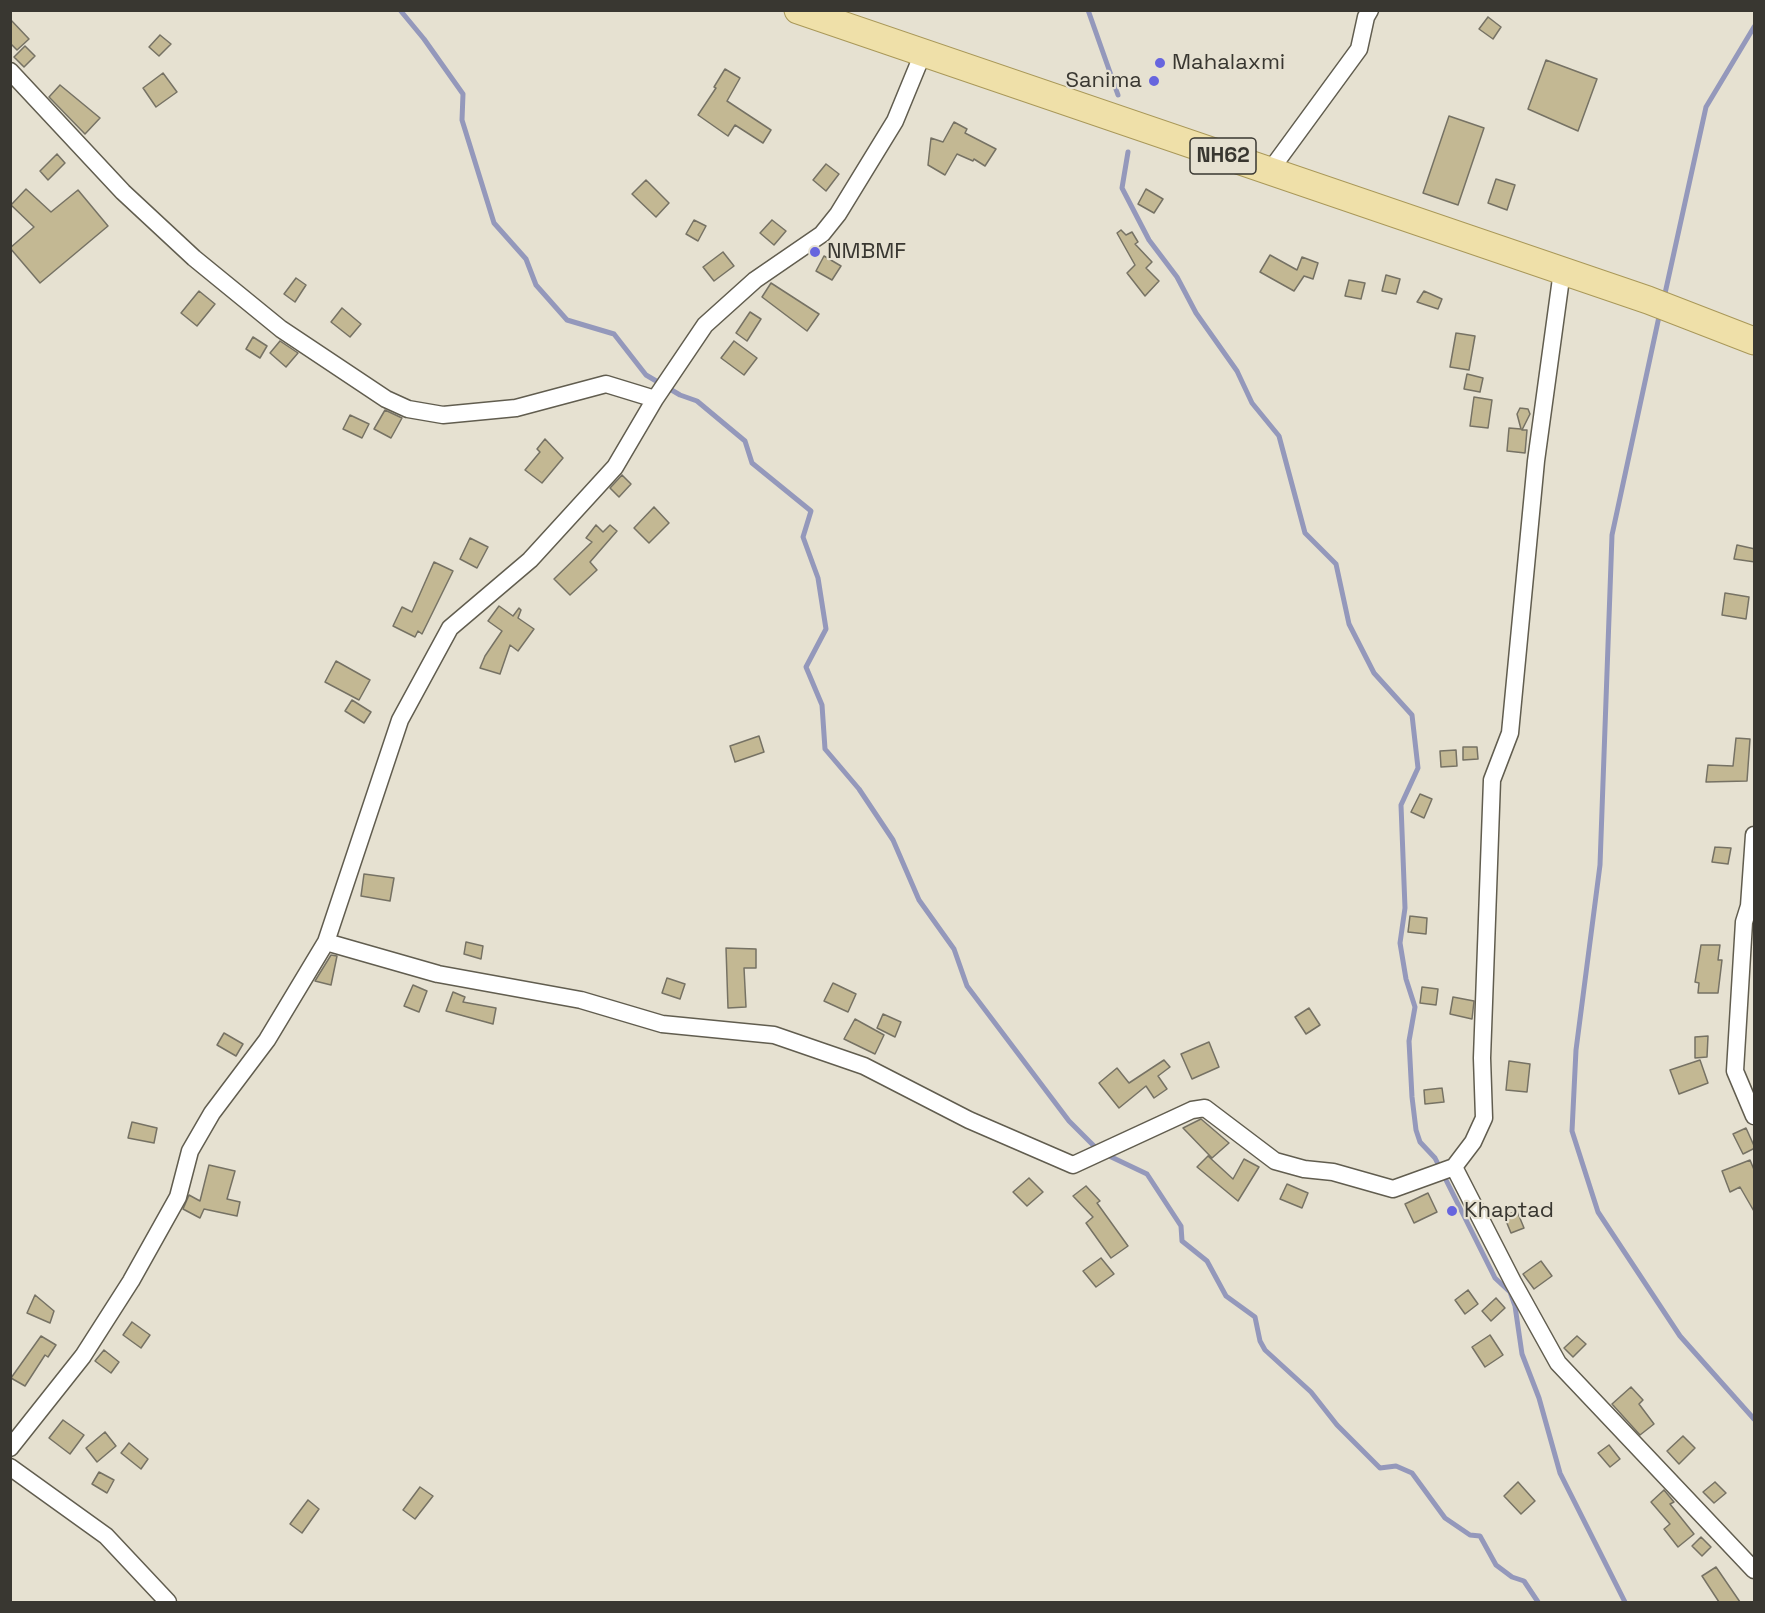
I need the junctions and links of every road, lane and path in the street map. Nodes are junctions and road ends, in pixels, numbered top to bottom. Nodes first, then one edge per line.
1 (798, 10) edge
2 (1370, 10) edge
3 (923, 53) junction
4 (10, 71) edge
5 (1269, 172) junction
6 (1562, 271) junction
7 (1755, 341) edge
8 (661, 390) junction
9 (1755, 835) edge
10 (1752, 907) edge
11 (326, 942) junction
12 (1755, 1116) edge
13 (1450, 1168) junction
14 (10, 1448) edge
15 (10, 1467) edge
16 (1755, 1570) edge
17 (168, 1602) edge

1 - 3 main road, NH62
2 - 5 street
3 - 5 main road, NH62
3 - 8 street
4 - 8 street
5 - 6 main road, NH62
6 - 7 main road, NH62
6 - 13 street
8 - 11 street
9 - 10 street
10 - 12 street
11 - 13 street
11 - 14 street
13 - 16 street
15 - 17 street

